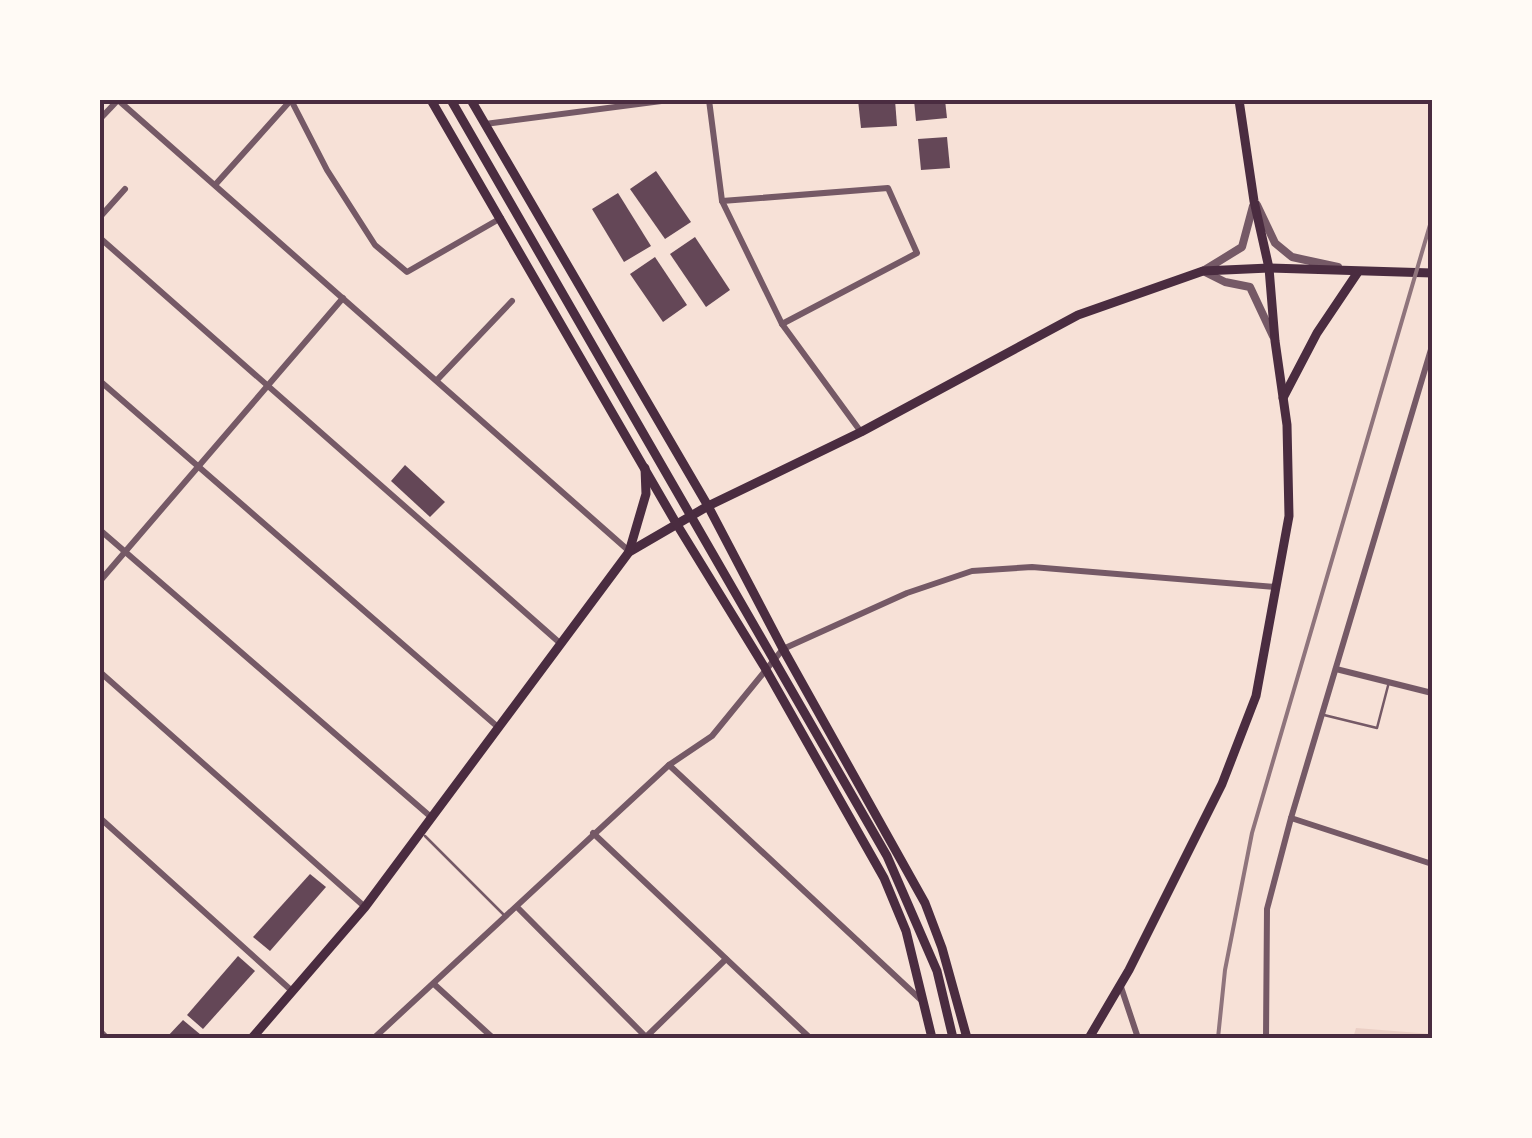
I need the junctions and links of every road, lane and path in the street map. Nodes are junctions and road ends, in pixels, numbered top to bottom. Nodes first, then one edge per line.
1 (118, 100) edge
2 (291, 100) edge
3 (432, 100) edge
4 (451, 100) edge
5 (470, 100) edge
6 (669, 100) edge
7 (708, 100) edge
8 (1240, 100) edge
9 (100, 119) edge
10 (484, 124) junction
11 (215, 185) junction
12 (126, 189) dead end
13 (722, 201) junction
14 (1254, 202) junction
15 (100, 217) edge
16 (502, 218) junction
17 (100, 238) edge
18 (556, 244) junction
19 (526, 262) junction
20 (1270, 268) junction
21 (1202, 270) junction
22 (1358, 272) junction
23 (1432, 273) edge
24 (342, 298) junction
25 (512, 301) dead end
26 (782, 324) junction
27 (1275, 342) junction
28 (1432, 346) edge
29 (100, 380) edge
30 (437, 380) junction
31 (267, 385) junction
32 (1283, 398) junction
33 (861, 432) junction
34 (644, 465) junction
35 (198, 466) junction
36 (708, 506) junction
37 (676, 523) junction
38 (100, 530) edge
39 (125, 552) junction
40 (630, 552) junction
41 (100, 580) edge
42 (1277, 588) junction
43 (562, 644) junction
44 (783, 649) junction
45 (765, 668) junction
46 (1336, 669) junction
47 (100, 672) edge
48 (1390, 682) junction
49 (1432, 692) edge
50 (1322, 714) junction
51 (499, 728) junction
52 (669, 764) junction
53 (432, 816) junction
54 (100, 818) edge
55 (1291, 818) junction
56 (420, 832) junction
57 (593, 833) junction
58 (1432, 864) edge
59 (364, 907) junction
60 (516, 907) junction
61 (506, 917) junction
62 (726, 959) junction
63 (1120, 984) junction
64 (435, 985) junction
65 (292, 990) junction
66 (926, 1004) junction
67 (100, 1031) edge
68 (108, 1038) edge
69 (252, 1038) edge
70 (374, 1038) edge
71 (493, 1038) edge
72 (646, 1038) edge
73 (810, 1038) edge
74 (932, 1038) edge
75 (953, 1038) edge
76 (967, 1038) edge
77 (1090, 1038) edge
78 (1138, 1038) edge
79 (1266, 1038) edge

1 - 9 street
1 - 11 street
2 - 11 street
2 - 16 street
3 - 16 main road
4 - 75 main road
5 - 10 main road
6 - 10 street
7 - 13 street
8 - 14 main road
10 - 18 main road
11 - 24 street
12 - 15 street
13 - 26 street
13 - 26 street
14 - 20 main road
14 - 21 street
14 - 22 street
16 - 19 main road
17 - 31 street
18 - 19 main road
18 - 36 main road
19 - 34 main road
20 - 21 main road
20 - 22 main road
20 - 27 main road
21 - 27 street
21 - 33 main road
22 - 23 main road
22 - 32 main road
24 - 30 street
24 - 31 street
25 - 30 street
26 - 33 street
27 - 32 main road
28 - 46 street
29 - 35 street
30 - 40 street
31 - 35 street
31 - 43 street
32 - 42 main road
33 - 36 main road
34 - 37 main road
34 - 40 main road
35 - 39 street
35 - 51 street
36 - 37 main road
36 - 44 main road
37 - 40 main road
37 - 45 main road
38 - 39 street
39 - 41 street
39 - 53 street
40 - 43 main road
42 - 44 street
42 - 63 main road
43 - 51 main road
44 - 45 street
44 - 76 main road
45 - 52 street
45 - 66 main road
46 - 48 street
46 - 50 street
47 - 59 street
48 - 49 street
48 - 50 lane
50 - 55 street
51 - 53 main road
52 - 57 street
52 - 66 street
53 - 56 main road
54 - 65 street
55 - 58 street
55 - 79 street
56 - 59 main road
56 - 61 lane
57 - 60 street
57 - 62 street
59 - 65 main road
60 - 61 street
60 - 72 street
61 - 64 street
62 - 72 street
62 - 73 street
63 - 77 main road
63 - 78 street
64 - 70 street
64 - 71 street
65 - 69 main road
66 - 74 main road
67 - 68 street

